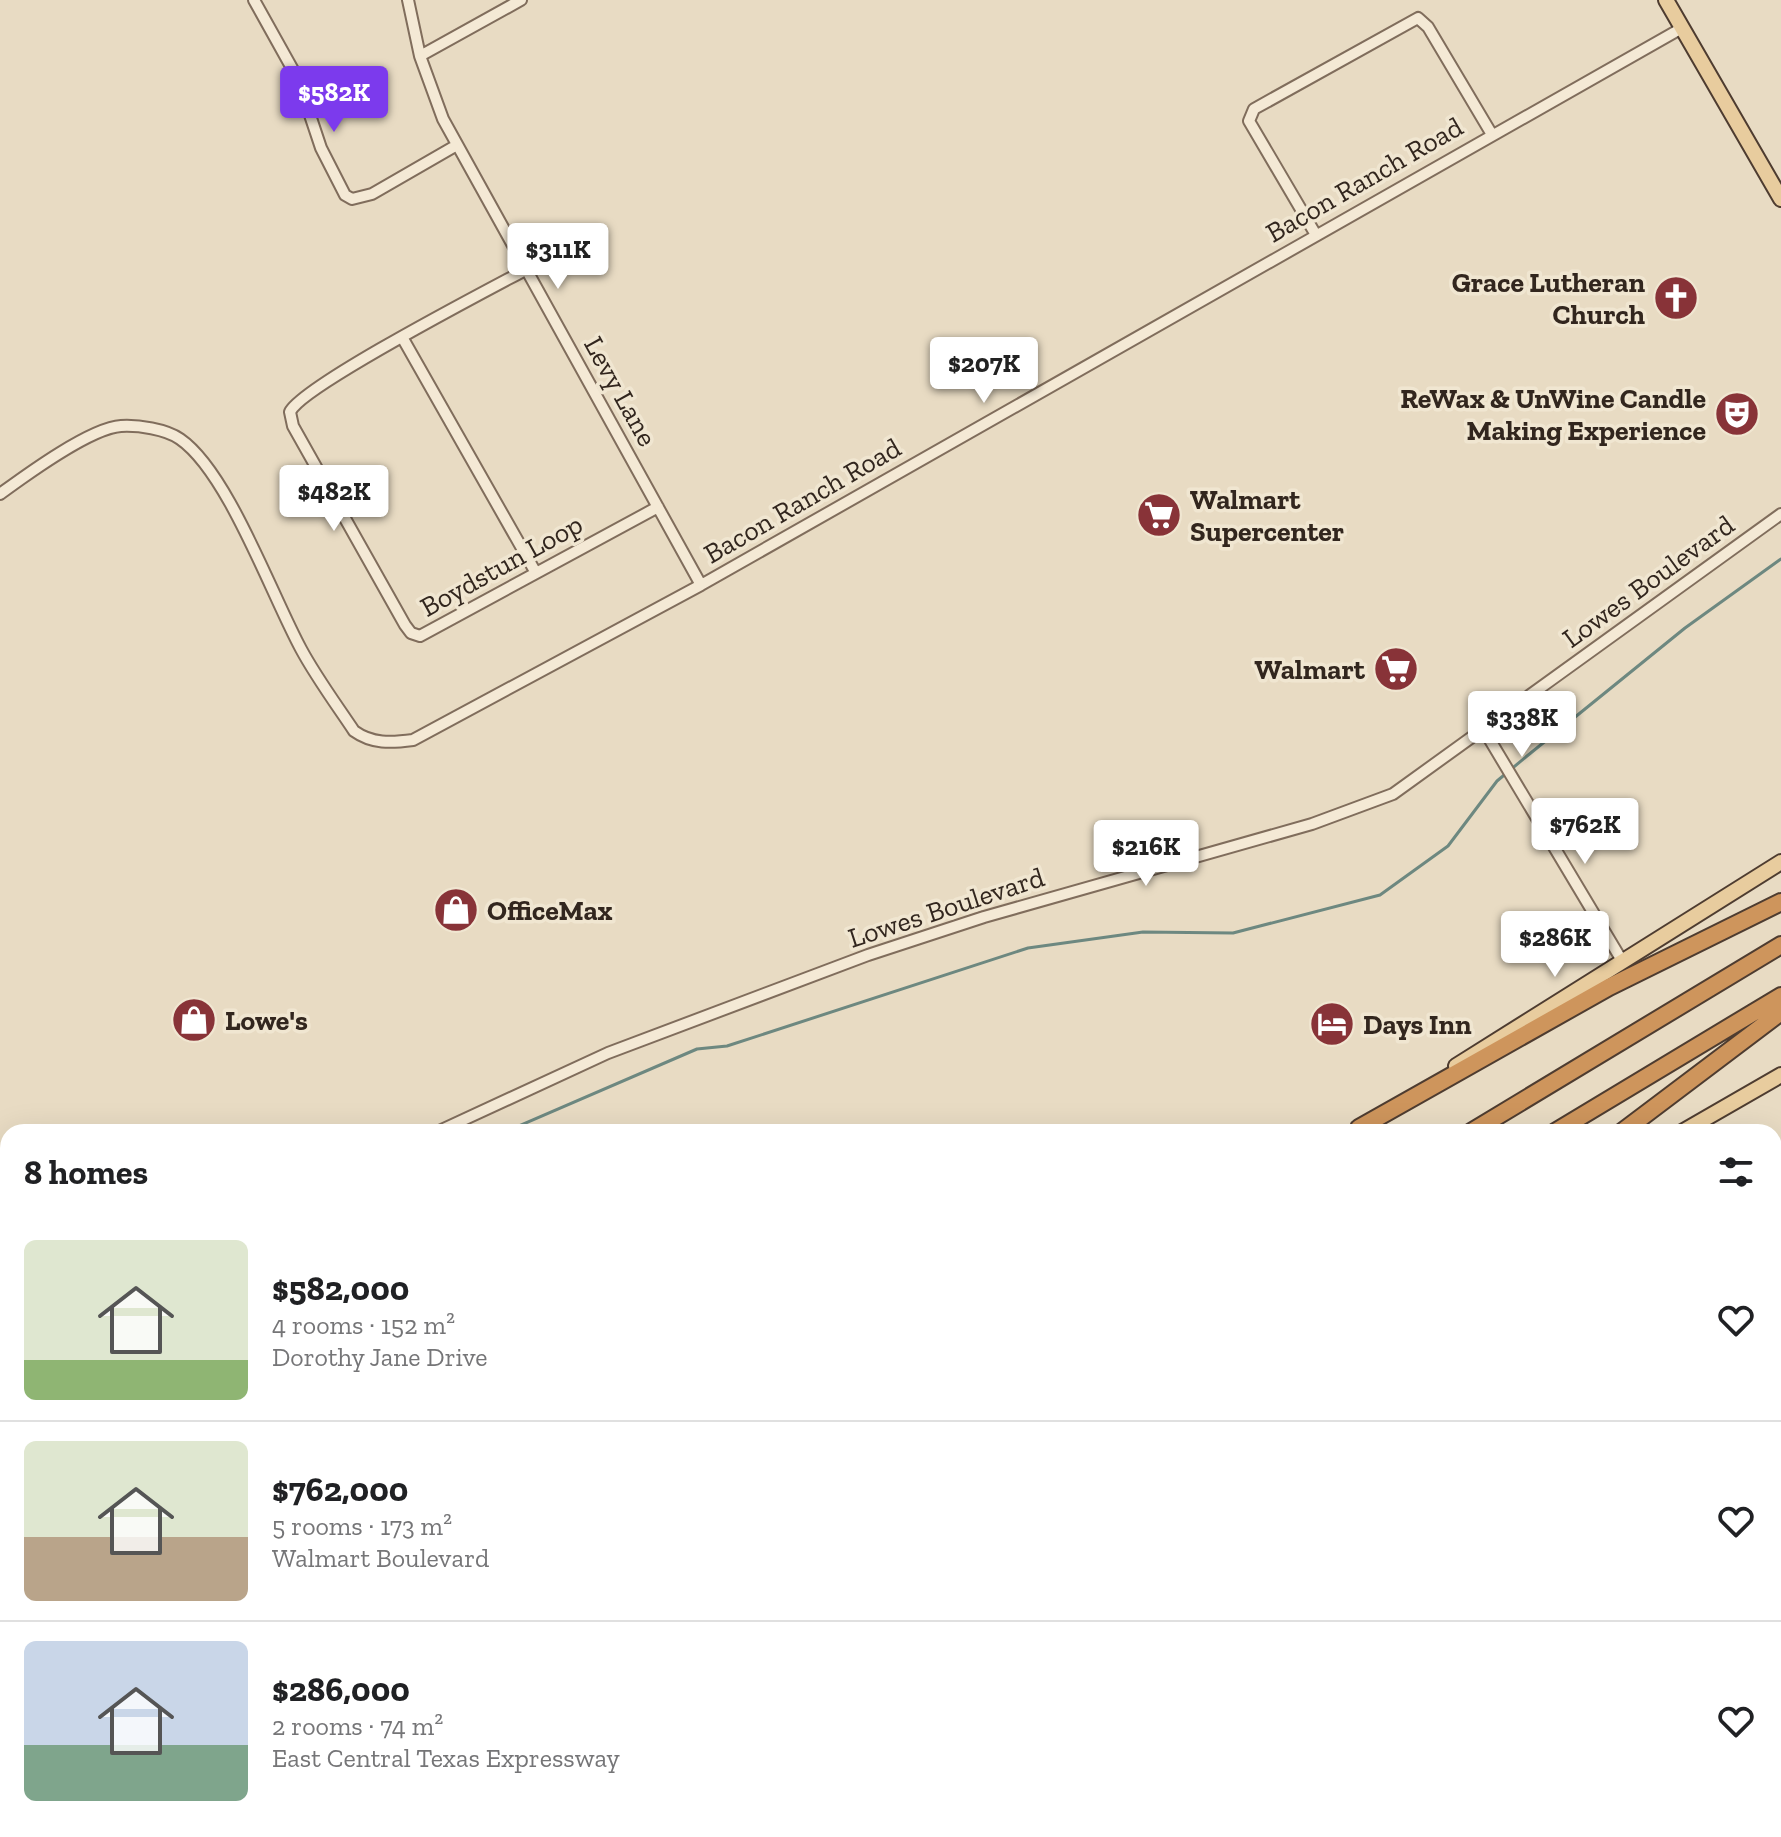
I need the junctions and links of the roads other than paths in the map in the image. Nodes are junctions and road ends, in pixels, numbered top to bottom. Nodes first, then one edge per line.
1 (254, 0) edge
2 (408, 0) edge
3 (521, 0) edge
4 (1666, 0) edge
5 (1682, 28) junction
6 (420, 56) junction
7 (1491, 133) junction
8 (457, 145) junction
9 (1781, 199) edge
10 (1316, 235) junction
11 (527, 269) junction
12 (402, 337) junction
13 (0, 494) edge
14 (658, 507) junction
15 (1781, 514) edge
16 (536, 573) junction
17 (701, 585) junction
18 (1484, 730) junction
19 (1781, 862) edge
20 (1781, 902) edge
21 (1781, 945) edge
22 (1621, 959) junction
23 (1781, 996) edge
24 (1781, 1012) edge
25 (1781, 1075) edge
26 (454, 1124) edge
27 (1364, 1124) edge
28 (1366, 1124) edge
29 (1484, 1124) edge
30 (1568, 1124) edge
31 (1633, 1124) edge
32 (1696, 1124) edge

1 - 8 street
2 - 6 street, Levy Lane
3 - 6 street
4 - 5 main road
5 - 7 street, Bacon Ranch Road
5 - 9 main road
6 - 8 street, Levy Lane
7 - 10 street, Bacon Ranch Road
7 - 10 street
8 - 11 street, Levy Lane
10 - 17 street, Bacon Ranch Road
11 - 12 street, Boydstun Loop
11 - 14 street, Levy Lane
12 - 16 street
12 - 16 street, Boydstun Loop
13 - 17 street, Bacon Ranch Road
14 - 16 street, Boydstun Loop
14 - 17 street, Levy Lane
15 - 18 street, Lowes Boulevard
18 - 22 street
18 - 26 street, Lowes Boulevard
19 - 22 main road
20 - 28 highway
21 - 29 highway
22 - 27 main road
23 - 30 highway
24 - 31 highway
25 - 32 main road

